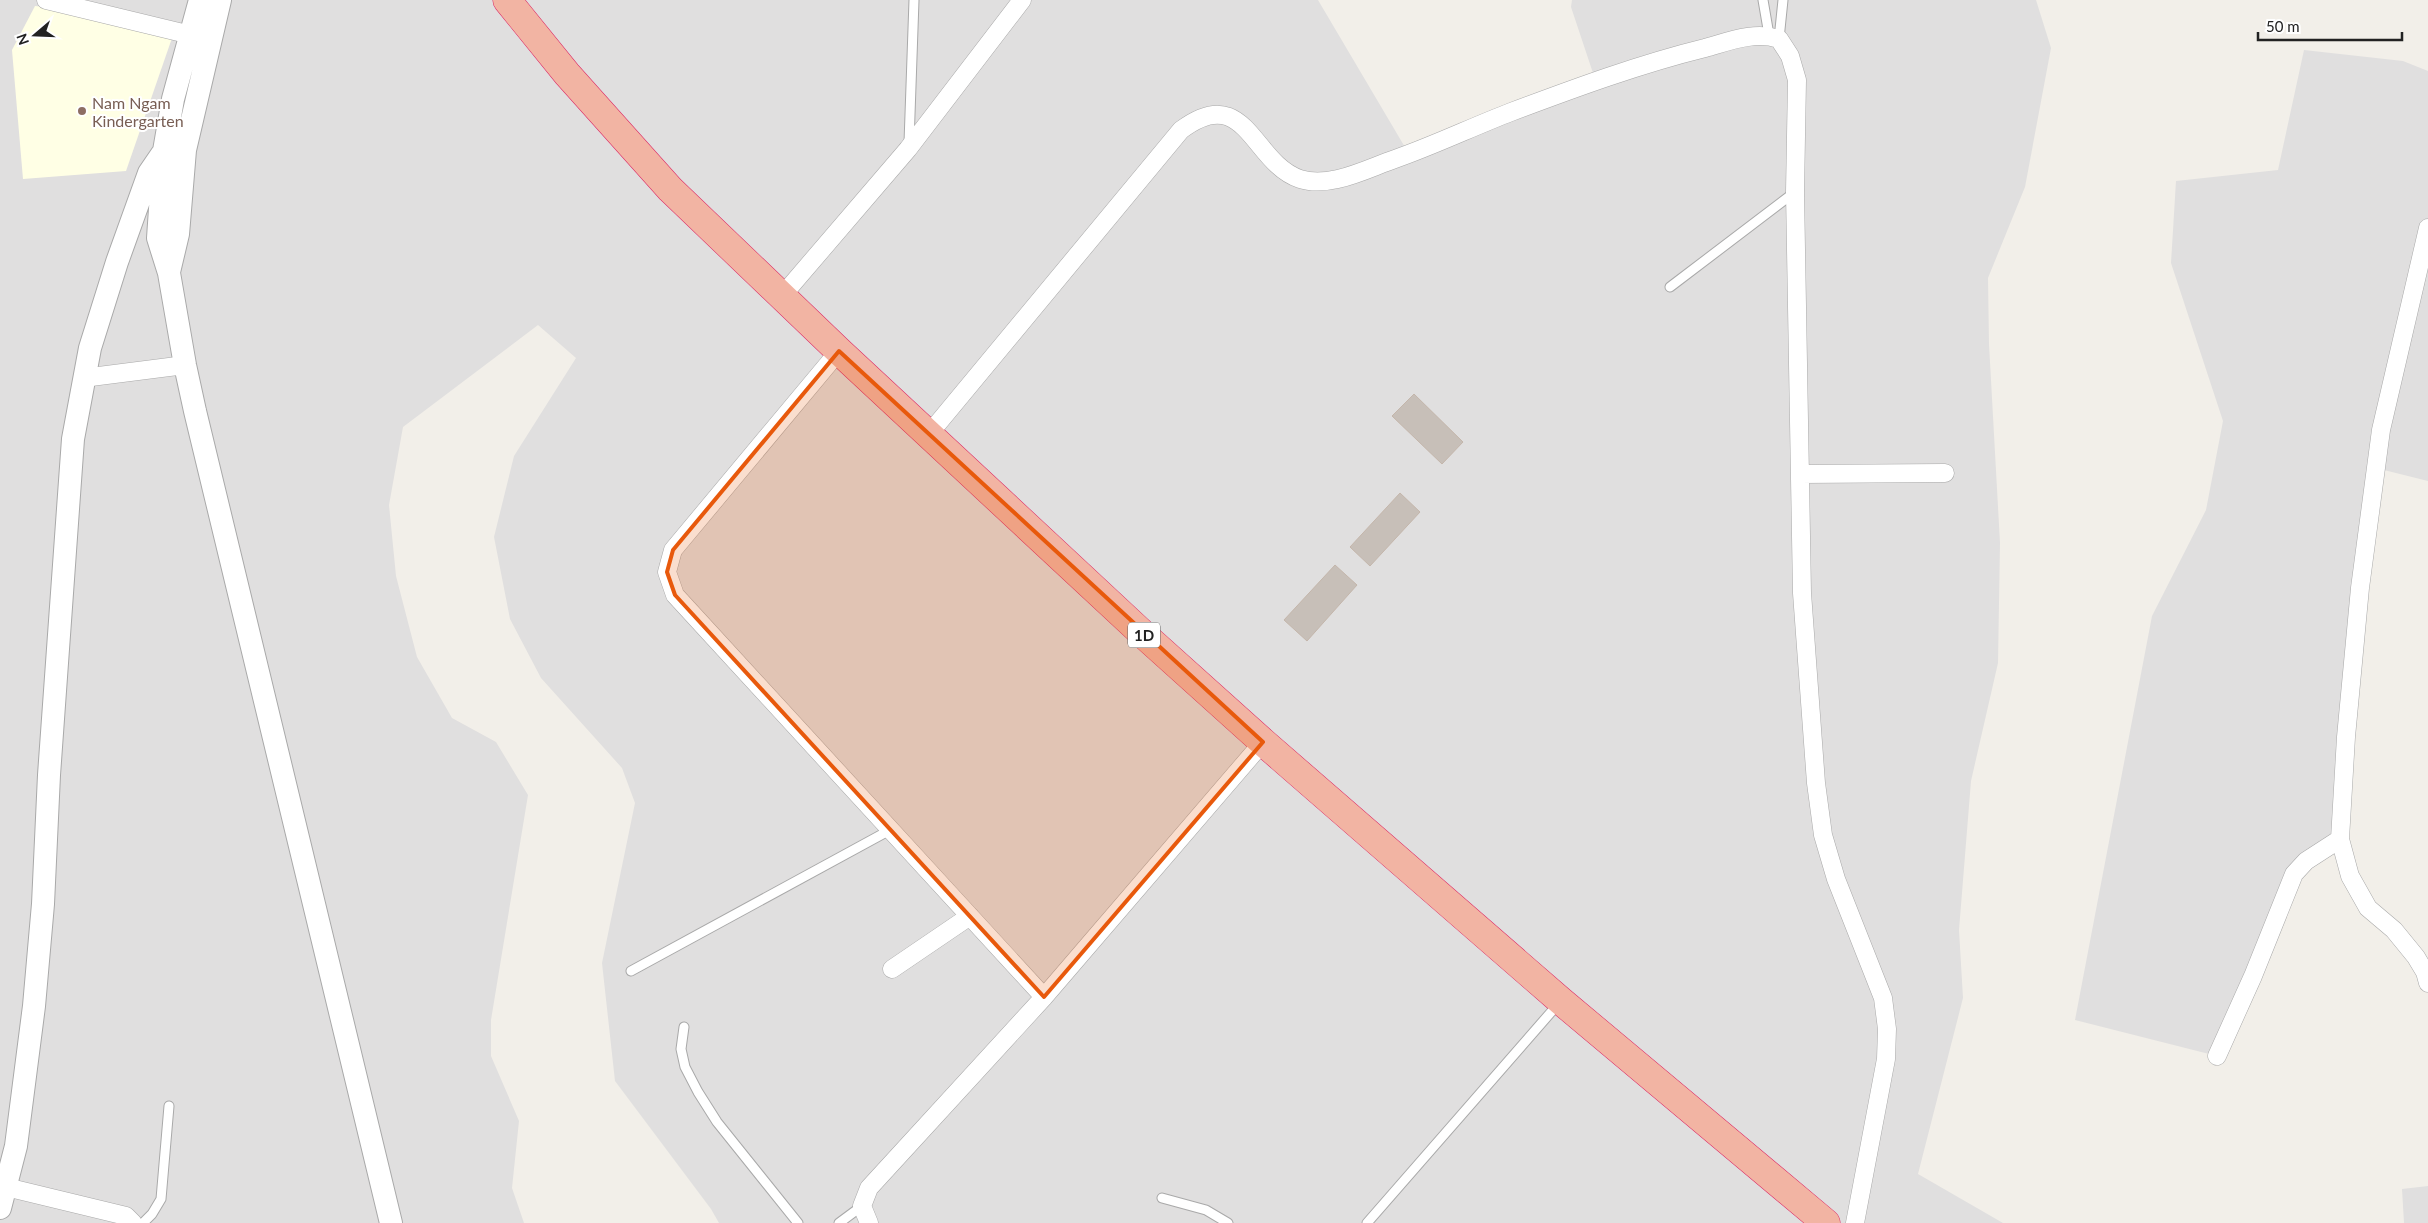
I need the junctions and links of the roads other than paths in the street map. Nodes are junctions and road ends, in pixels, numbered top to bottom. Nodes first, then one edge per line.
1 (46, 0) edge
2 (200, 0) edge
3 (220, 0) edge
4 (507, 0) edge
5 (914, 0) edge
6 (1022, 0) edge
7 (1763, 0) edge
8 (1783, 0) edge
9 (191, 35) junction
10 (1774, 37) junction
11 (908, 149) junction
12 (164, 151) junction
13 (1795, 192) junction
14 (2428, 228) edge
15 (169, 273) junction
16 (1670, 287) dead end
17 (782, 296) junction
18 (839, 351) junction
19 (185, 365) junction
20 (83, 378) junction
21 (928, 434) junction
22 (1945, 473) dead end
23 (1800, 474) junction
24 (1264, 742) junction
25 (890, 830) junction
26 (2340, 839) junction
27 (970, 916) junction
28 (892, 969) dead end
29 (631, 970) dead end
30 (2428, 983) edge
31 (1044, 997) junction
32 (1561, 1001) junction
33 (684, 1027) dead end
34 (2217, 1056) dead end
35 (169, 1106) dead end
36 (3, 1197) edge
37 (1162, 1198) dead end
38 (862, 1206) junction
39 (133, 1223) edge
40 (143, 1223) edge
41 (391, 1223) edge
42 (798, 1223) edge
43 (839, 1223) edge
44 (869, 1223) edge
45 (1228, 1223) edge
46 (1367, 1223) edge
47 (1826, 1223) edge
48 (1855, 1223) edge

1 - 9 street
2 - 9 street
3 - 15 street
4 - 17 highway, 1D
5 - 11 lane
6 - 11 street
7 - 10 lane
8 - 10 lane
9 - 12 street
10 - 13 street
10 - 21 street
11 - 17 street
12 - 15 street
12 - 20 street
13 - 16 lane
13 - 23 street
14 - 26 street
15 - 19 street
17 - 18 highway, 1D
18 - 21 highway, 1D
18 - 25 street
19 - 20 street
19 - 41 street
20 - 36 street
21 - 24 highway, 1D
22 - 23 street
23 - 48 street
24 - 31 street
24 - 32 highway, 1D
25 - 27 street
25 - 29 lane
26 - 30 street
26 - 34 street
27 - 28 street
27 - 31 street
31 - 38 street
32 - 46 lane
32 - 47 highway, 1D
33 - 42 lane
35 - 40 lane
36 - 39 street
37 - 45 lane
38 - 43 lane
38 - 44 street

